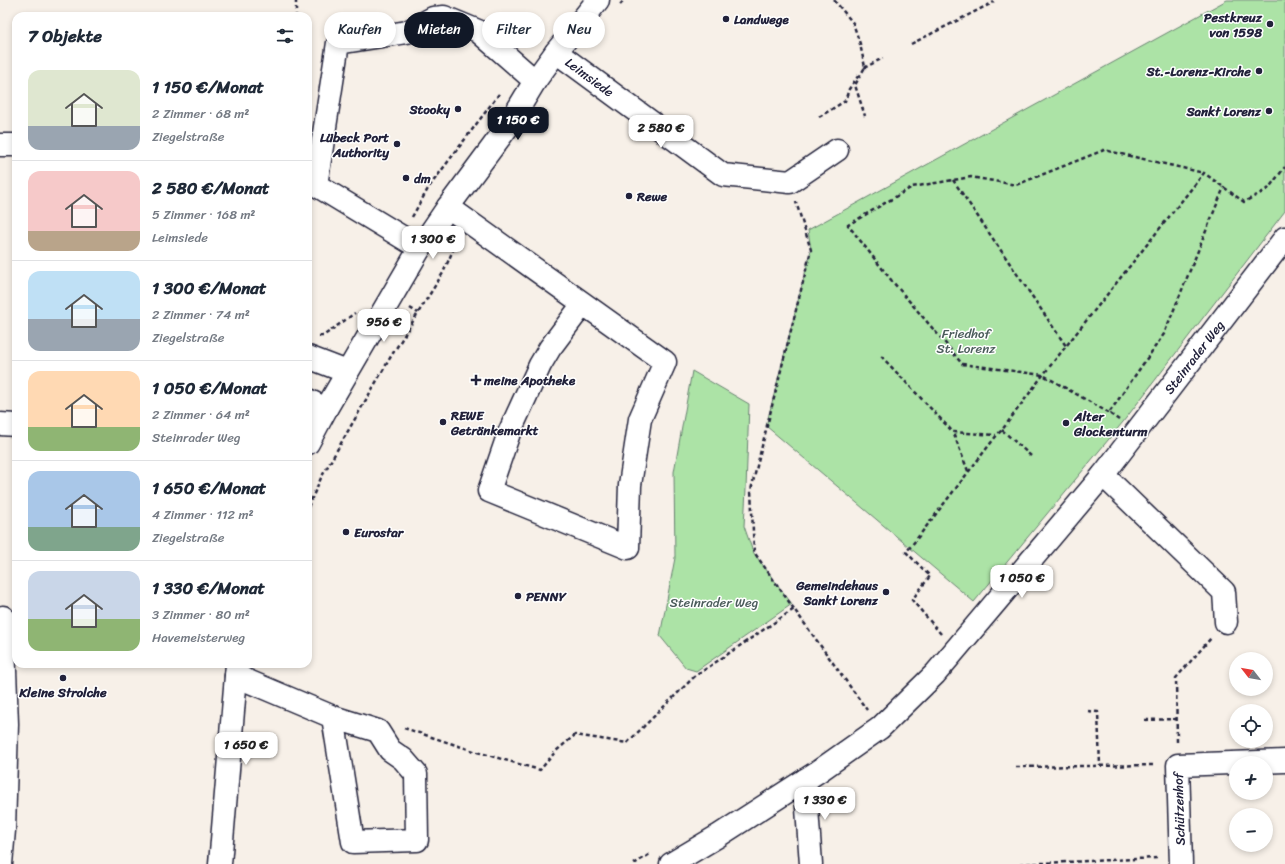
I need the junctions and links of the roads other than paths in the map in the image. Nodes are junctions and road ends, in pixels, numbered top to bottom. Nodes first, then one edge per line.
1 (598, 0) edge
2 (556, 52) junction
3 (535, 81) junction
4 (0, 145) edge
5 (12, 145) edge
6 (837, 150) dead end
7 (448, 207) junction
8 (1285, 238) edge
9 (420, 248) junction
10 (583, 304) junction
11 (312, 359) edge
12 (347, 372) junction
13 (317, 405) edge
14 (0, 424) edge
15 (12, 425) edge
16 (312, 426) edge
17 (1103, 475) junction
18 (6, 617) edge
19 (1226, 622) road end
20 (237, 670) edge
21 (333, 717) junction
22 (1285, 761) edge
23 (805, 780) junction
24 (2, 830) edge
25 (662, 858) edge
26 (1181, 860) edge
27 (1, 864) edge
28 (220, 864) edge
29 (811, 864) edge

1 - 2 street
2 - 3 street
2 - 6 street, Leimsiede
3 - 7 street
3 - 9 street
4 - 5 street
7 - 9 street
7 - 10 street
8 - 17 street, Steinrader Weg
9 - 12 street
10 - 10 street
11 - 12 street
12 - 13 street
13 - 16 street
14 - 15 street
17 - 19 street
17 - 23 street, Steinrader Weg
18 - 24 street
20 - 21 street
20 - 28 street
21 - 21 street
22 - 26 street, Schützenhof
23 - 25 street, Steinrader Weg
23 - 29 street
24 - 27 street

